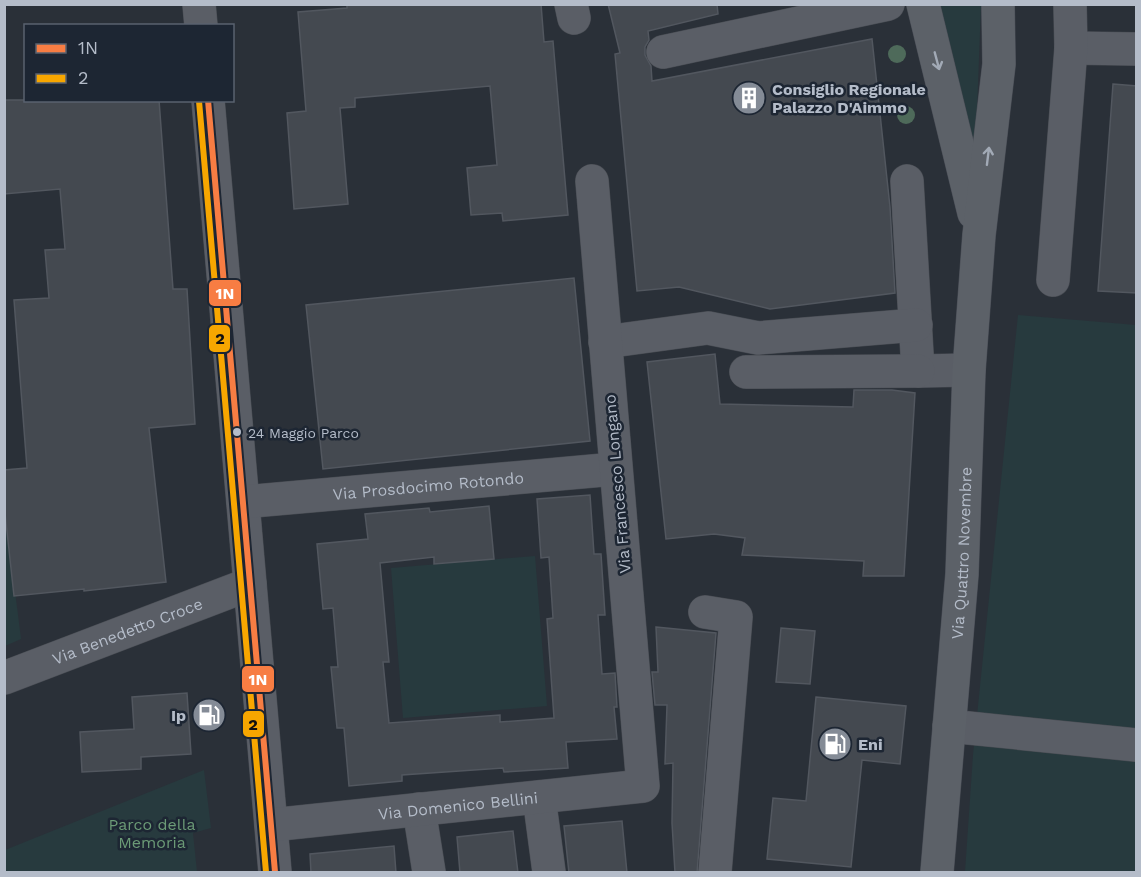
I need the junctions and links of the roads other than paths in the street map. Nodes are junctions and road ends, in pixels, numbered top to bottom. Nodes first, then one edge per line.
1 (199, 4) edge
2 (888, 4) edge
3 (923, 4) edge
4 (998, 4) edge
5 (1070, 4) edge
6 (201, 24) edge
7 (1071, 48) junction
8 (1137, 49) edge
9 (663, 52) dead end
10 (208, 102) edge
11 (592, 181) dead end
12 (907, 181) dead end
13 (979, 235) junction
14 (1053, 280) dead end
15 (916, 326) junction
16 (604, 342) junction
17 (969, 370) junction
18 (918, 371) junction
19 (746, 372) dead end
20 (615, 469) junction
21 (243, 502) junction
22 (250, 584) junction
23 (705, 612) dead end
24 (4, 678) edge
25 (949, 726) junction
26 (1137, 745) edge
27 (643, 786) joint
28 (539, 797) junction
29 (419, 809) junction
30 (271, 825) junction
31 (275, 873) edge
32 (429, 873) edge
33 (549, 873) edge
34 (715, 873) edge
35 (937, 873) edge

1 - 6 street
2 - 9 street
3 -> 13 main road, Via Quattro Novembre
13 -> 4 main road, Via Quattro Novembre
5 - 7 street
7 - 8 street
7 - 14 street
10 - 21 street
11 - 16 street, Via Francesco Longano
12 - 15 street
13 - 17 main road, Via Quattro Novembre
15 - 16 street
15 - 18 street
16 - 20 street, Via Francesco Longano
17 - 18 street
17 - 25 main road, Via Quattro Novembre
18 - 19 street
20 - 21 street, Via Prosdocimo Rotondo
20 - 27 street, Via Francesco Longano
21 - 22 street
22 - 24 street, Via Benedetto Croce
22 - 30 street
23 - 34 street
25 - 26 street
25 - 35 main road, Via Quattro Novembre
27 - 28 street, Via Domenico Bellini
28 - 29 street, Via Domenico Bellini
28 - 33 street
29 - 30 street, Via Domenico Bellini
29 - 32 street
30 - 31 street

